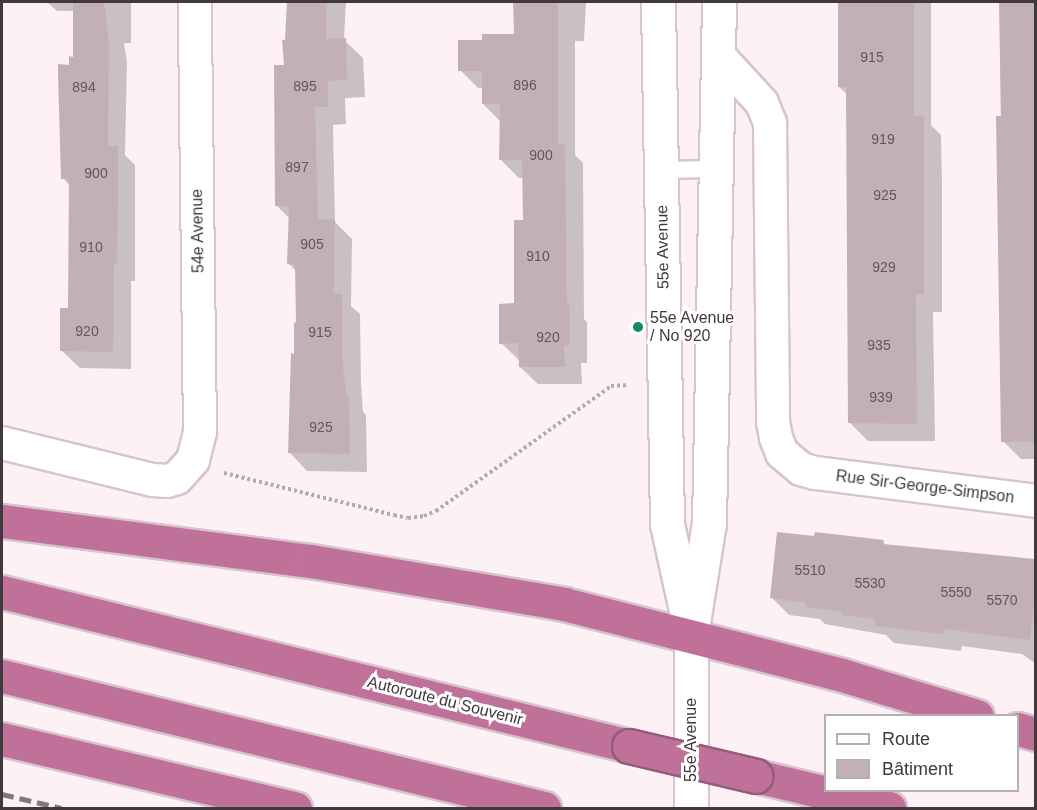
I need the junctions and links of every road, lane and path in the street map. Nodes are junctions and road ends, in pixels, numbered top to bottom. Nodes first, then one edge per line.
1 (195, 2) edge
2 (657, 2) edge
3 (719, 2) edge
4 (718, 55) junction
5 (661, 170) junction
6 (714, 170) junction
7 (633, 384) dead end
8 (2, 443) edge
9 (224, 473) dead end
10 (1035, 501) edge
11 (2, 521) edge
12 (2, 592) edge
13 (691, 635) junction
14 (2, 676) edge
15 (969, 714) edge
16 (1019, 730) edge
17 (1035, 734) edge
18 (2, 739) edge
19 (295, 808) edge
20 (544, 808) edge
21 (691, 808) edge
22 (889, 808) edge

1 - 8 street, 54e Avenue
2 - 5 street, 55e Avenue
3 - 4 street, 55e Avenue
4 - 6 street, 55e Avenue
4 - 10 street, Rue Sir-George-Simpson
5 - 6 lane
5 - 13 street, 55e Avenue
6 - 13 street, 55e Avenue
7 - 9 path
11 - 13 highway
12 - 22 highway, Autoroute du Souvenir, bridge
13 - 15 highway
13 - 21 street, 55e Avenue
14 - 20 highway
16 - 17 highway
18 - 19 highway

